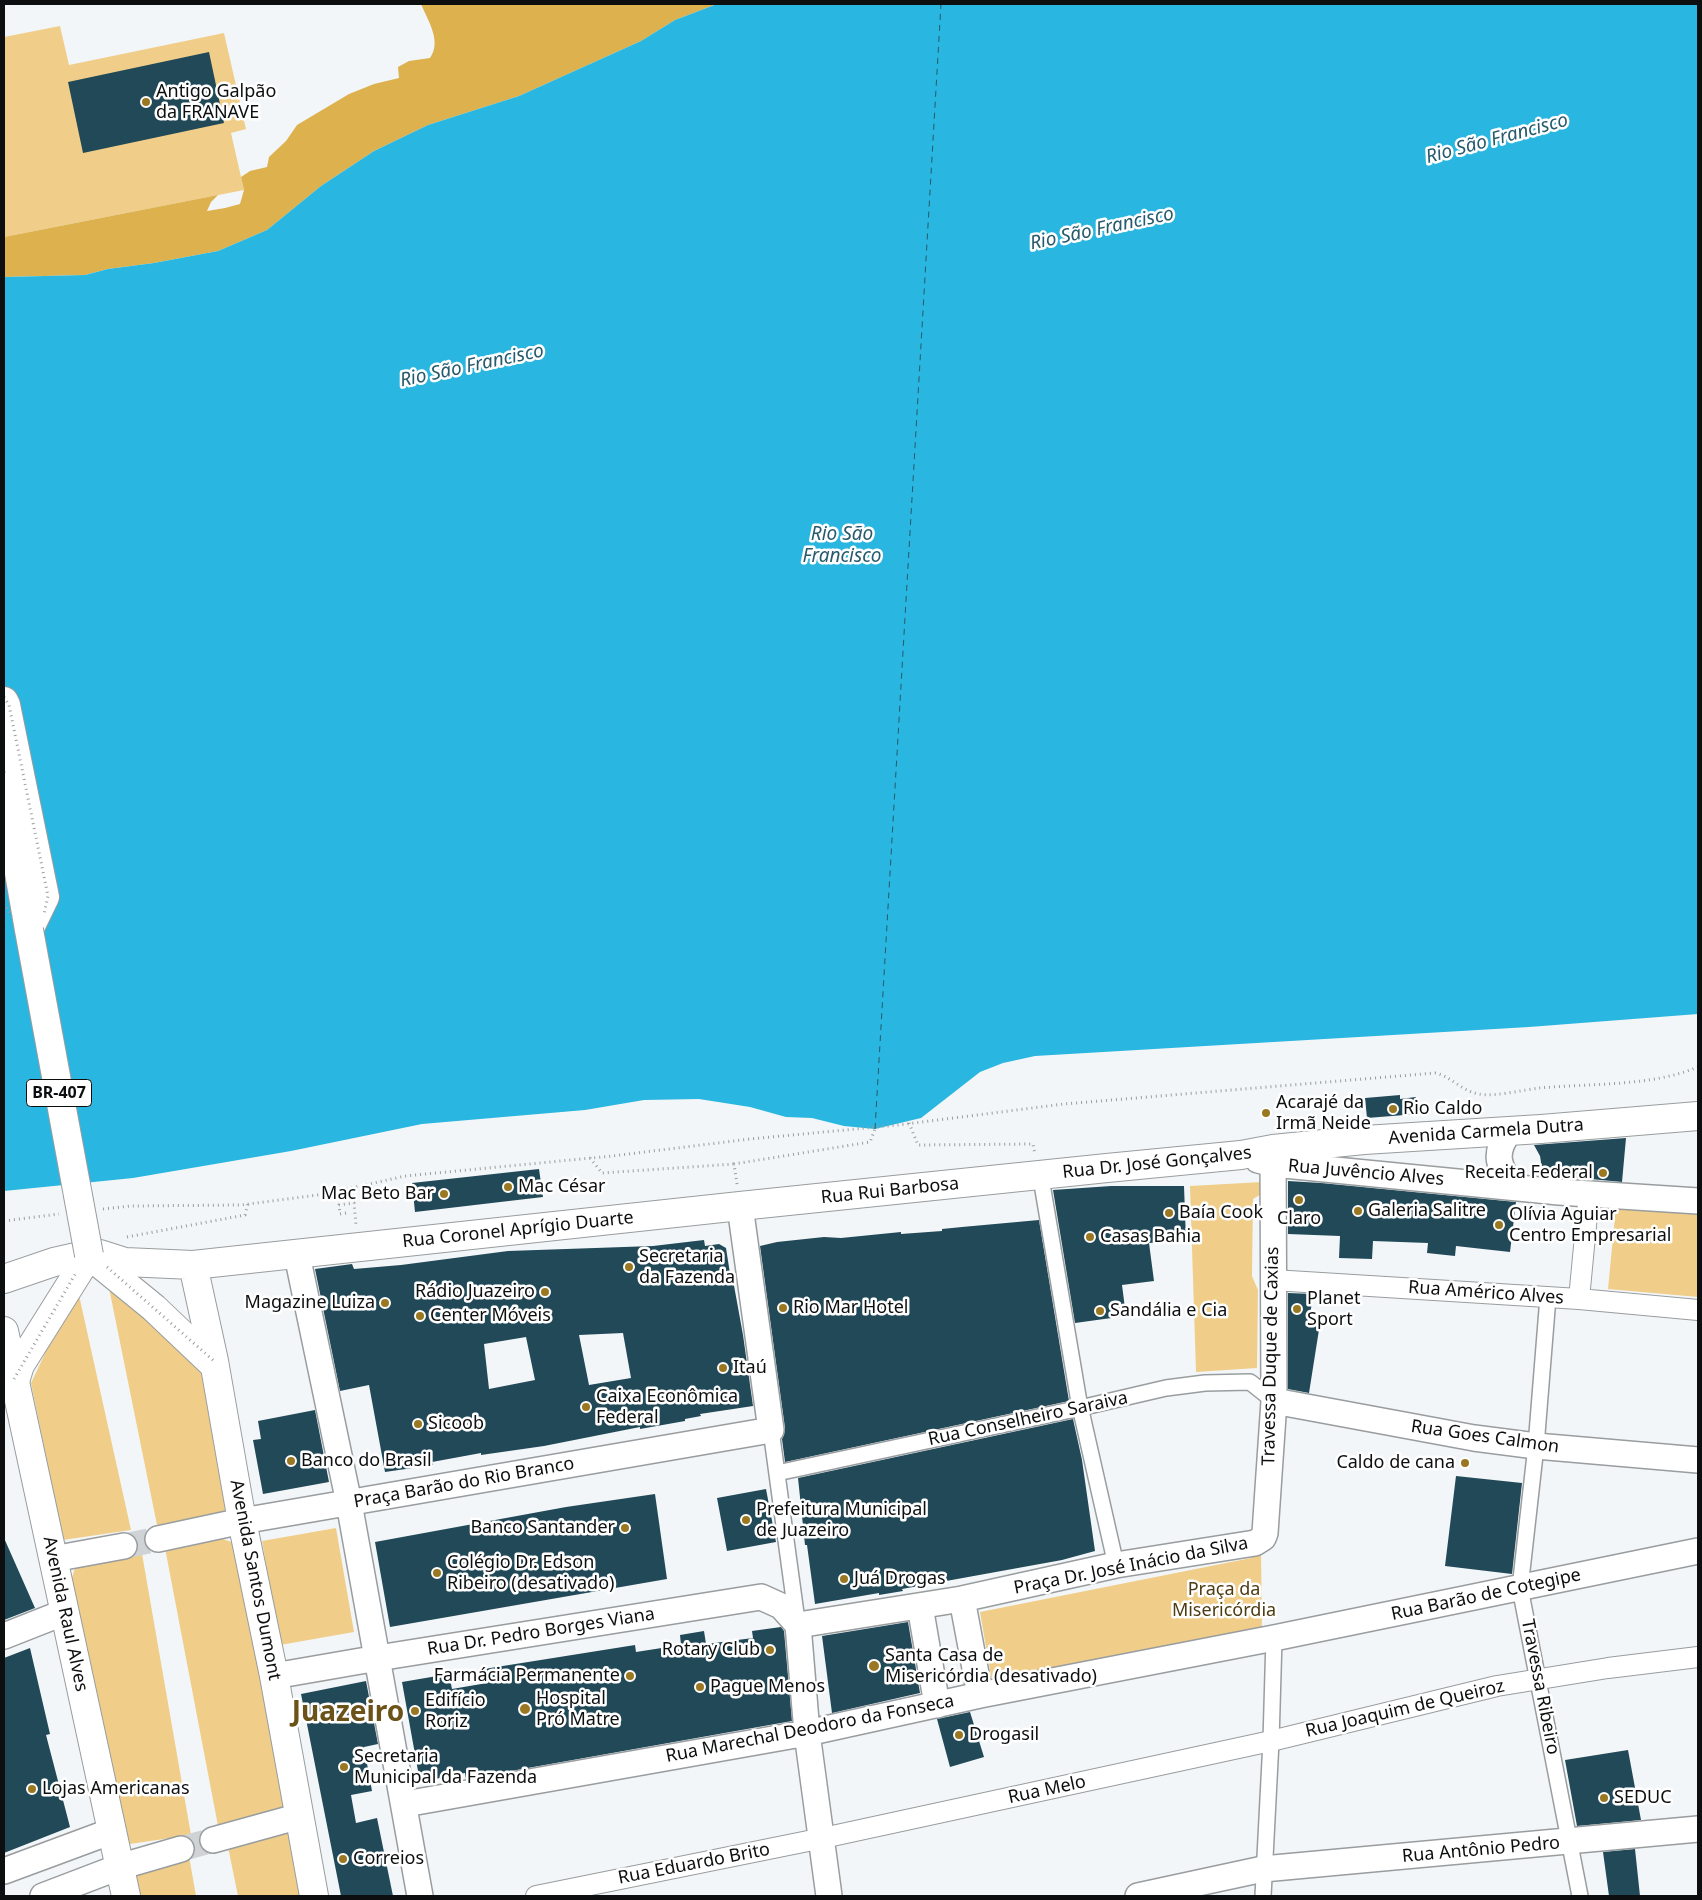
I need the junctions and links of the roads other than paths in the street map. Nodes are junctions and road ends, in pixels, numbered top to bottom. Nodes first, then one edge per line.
1 (4, 701) edge
2 (4, 787) edge
3 (4, 897) edge
4 (30, 930) junction
5 (1698, 1116) edge
6 (1509, 1132) junction
7 (1274, 1157) junction
8 (1041, 1180) junction
9 (1513, 1186) junction
10 (1589, 1194) junction
11 (1698, 1200) edge
12 (740, 1206) junction
13 (94, 1254) junction
14 (297, 1255) junction
15 (193, 1265) junction
16 (4, 1279) edge
17 (1273, 1280) junction
18 (1548, 1297) junction
19 (1579, 1299) junction
20 (1698, 1310) edge
21 (4, 1331) edge
22 (214, 1365) junction
23 (17, 1373) junction
24 (1274, 1401) junction
25 (1080, 1408) junction
26 (771, 1430) junction
27 (1536, 1446) junction
28 (1698, 1460) edge
29 (776, 1473) junction
30 (349, 1504) junction
31 (242, 1521) junction
32 (1266, 1533) joint
33 (158, 1539) tunnel mouth
34 (124, 1546) tunnel mouth
35 (1698, 1551) edge
36 (54, 1559) junction
37 (1116, 1565) junction
38 (1520, 1588) junction
39 (962, 1599) junction
40 (920, 1606) junction
41 (65, 1612) junction
42 (798, 1625) junction
43 (4, 1636) edge
44 (1274, 1638) junction
45 (1698, 1656) edge
46 (378, 1658) junction
47 (274, 1676) junction
48 (1539, 1679) junction
49 (980, 1695) junction
50 (937, 1705) junction
51 (807, 1733) junction
52 (1271, 1741) junction
53 (404, 1804) junction
54 (300, 1816) junction
55 (1698, 1829) edge
56 (112, 1831) junction
57 (823, 1838) junction
58 (213, 1840) tunnel mouth
59 (1571, 1842) junction
60 (181, 1849) tunnel mouth
61 (119, 1867) junction
62 (1263, 1869) junction
63 (4, 1871) edge
64 (43, 1896) edge
65 (126, 1896) edge
66 (314, 1896) edge
67 (420, 1896) edge
68 (536, 1896) edge
69 (830, 1896) edge
70 (1138, 1896) edge
71 (1263, 1896) edge
72 (1580, 1896) edge

1 - 4 main road, bridge
2 - 4 main road, BR-407
3 - 4 main road, BR-407
4 - 13 main road, BR-407, bridge
5 - 6 main road, Avenida Carmela Dutra
6 - 7 main road, Avenida Carmela Dutra
6 - 9 street
7 - 8 main road, Rua Dr. José Gonçalves
7 - 9 street, Rua Juvêncio Alves
7 - 17 street, Travessa Duque de Caxias
8 - 12 main road, Rua Rui Barbosa
8 - 25 street
9 - 10 street, Rua Juvêncio Alves
10 - 11 street, Rua Juvêncio Alves
10 - 19 street
12 - 14 main road, Rua Coronel Aprígio Duarte
12 - 26 street
13 - 15 main road, Rua Coronel Aprígio Duarte
13 - 16 main road
13 - 22 main road, bridge
13 - 23 main road, bridge
14 - 15 main road, Rua Coronel Aprígio Duarte
14 - 30 street
15 - 22 main road, Avenida Santos Dumont
17 - 18 street, Rua Américo Alves
17 - 24 street, Travessa Duque de Caxias
18 - 19 street, Rua Américo Alves
18 - 27 street, Travessa Ribeiro
19 - 20 street, Rua Américo Alves
21 - 23 main road, Avenida Raul Alves
22 - 31 main road, Avenida Santos Dumont
23 - 36 main road, Avenida Raul Alves
24 - 25 street, Rua Conselheiro Saraiva
24 - 27 street, Rua Goes Calmon
24 - 32 street, Travessa Duque de Caxias
25 - 29 street, Rua Conselheiro Saraiva
25 - 37 street
26 - 29 street
26 - 30 street, Praça Barão do Rio Branco
27 - 28 street, Rua Goes Calmon
27 - 38 street, Travessa Ribeiro
29 - 42 street
30 - 31 street, Praça Barão do Rio Branco
30 - 46 street
31 - 33 street, Praça Barão do Rio Branco
31 - 47 main road, Avenida Santos Dumont
32 - 37 street, Praça Dr. José Inácio da Silva
34 - 36 street
35 - 38 street, Rua Barão de Cotegipe
36 - 41 main road, Avenida Raul Alves
37 - 39 street, Praça Dr. José Inácio da Silva
38 - 44 street, Rua Barão de Cotegipe
38 - 48 street, Travessa Ribeiro
39 - 40 street, Praça Dr. José Inácio da Silva
39 - 49 street
40 - 42 street, Praça Dr. José Inácio da Silva
40 - 50 street
41 - 43 street
41 - 56 main road, Avenida Raul Alves
42 - 46 street, Rua Dr. Pedro Borges Viana
42 - 51 street
44 - 49 street, Rua Marechal Deodoro da Fonseca
44 - 52 street
45 - 48 street, Rua Joaquim de Queiroz
46 - 47 street, Rua Dr. Pedro Borges Viana
46 - 53 street
47 - 54 main road, Avenida Santos Dumont
48 - 52 street, Rua Joaquim de Queiroz
48 - 59 street, Travessa Ribeiro
49 - 50 street, Rua Marechal Deodoro da Fonseca
50 - 51 street, Rua Marechal Deodoro da Fonseca
51 - 53 street, Rua Marechal Deodoro da Fonseca
51 - 57 street
52 - 57 street, Rua Melo
52 - 62 street
53 - 67 street
54 - 58 street
54 - 66 main road, Avenida Santos Dumont
55 - 59 street, Rua Antônio Pedro
56 - 61 main road, Avenida Raul Alves
56 - 63 street
57 - 68 street, Rua Eduardo Brito
57 - 69 street
59 - 62 street, Rua Antônio Pedro
59 - 72 street, Travessa Ribeiro
60 - 61 street
61 - 64 street
61 - 65 main road, Avenida Raul Alves
62 - 70 street, Rua Antônio Pedro
62 - 71 street

